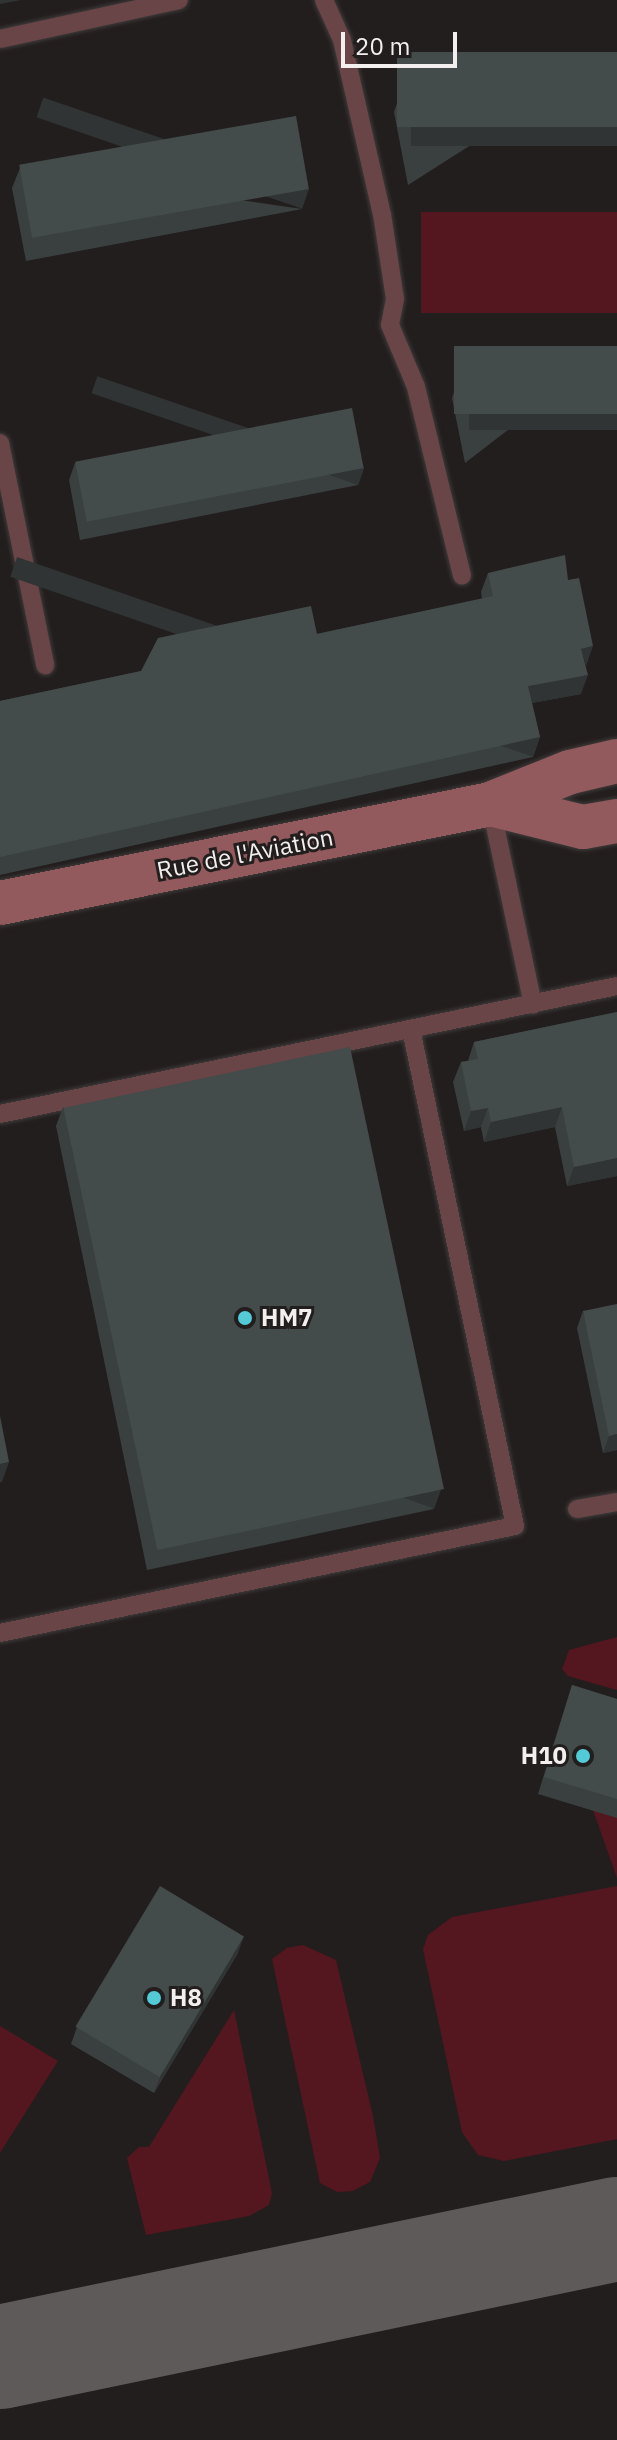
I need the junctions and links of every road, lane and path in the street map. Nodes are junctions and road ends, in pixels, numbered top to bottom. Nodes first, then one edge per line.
1 (179, 0) edge
2 (324, 0) edge
3 (0, 39) edge
4 (0, 443) edge
5 (462, 575) dead end
6 (45, 665) dead end
7 (617, 761) edge
8 (490, 804) junction
9 (617, 821) edge
10 (0, 903) edge
11 (617, 986) edge
12 (533, 1005) junction
13 (411, 1029) junction
14 (0, 1114) edge
15 (617, 1502) edge
16 (577, 1509) dead end
17 (0, 1633) edge

1 - 3 lane
2 - 5 lane
4 - 6 lane
7 - 8 street, Rue de l'Aviation
8 - 9 street, Rue de l'Aviation
8 - 10 street, Rue de l'Aviation
8 - 12 lane
11 - 12 lane
12 - 13 lane
13 - 14 lane
13 - 17 lane
15 - 16 lane

